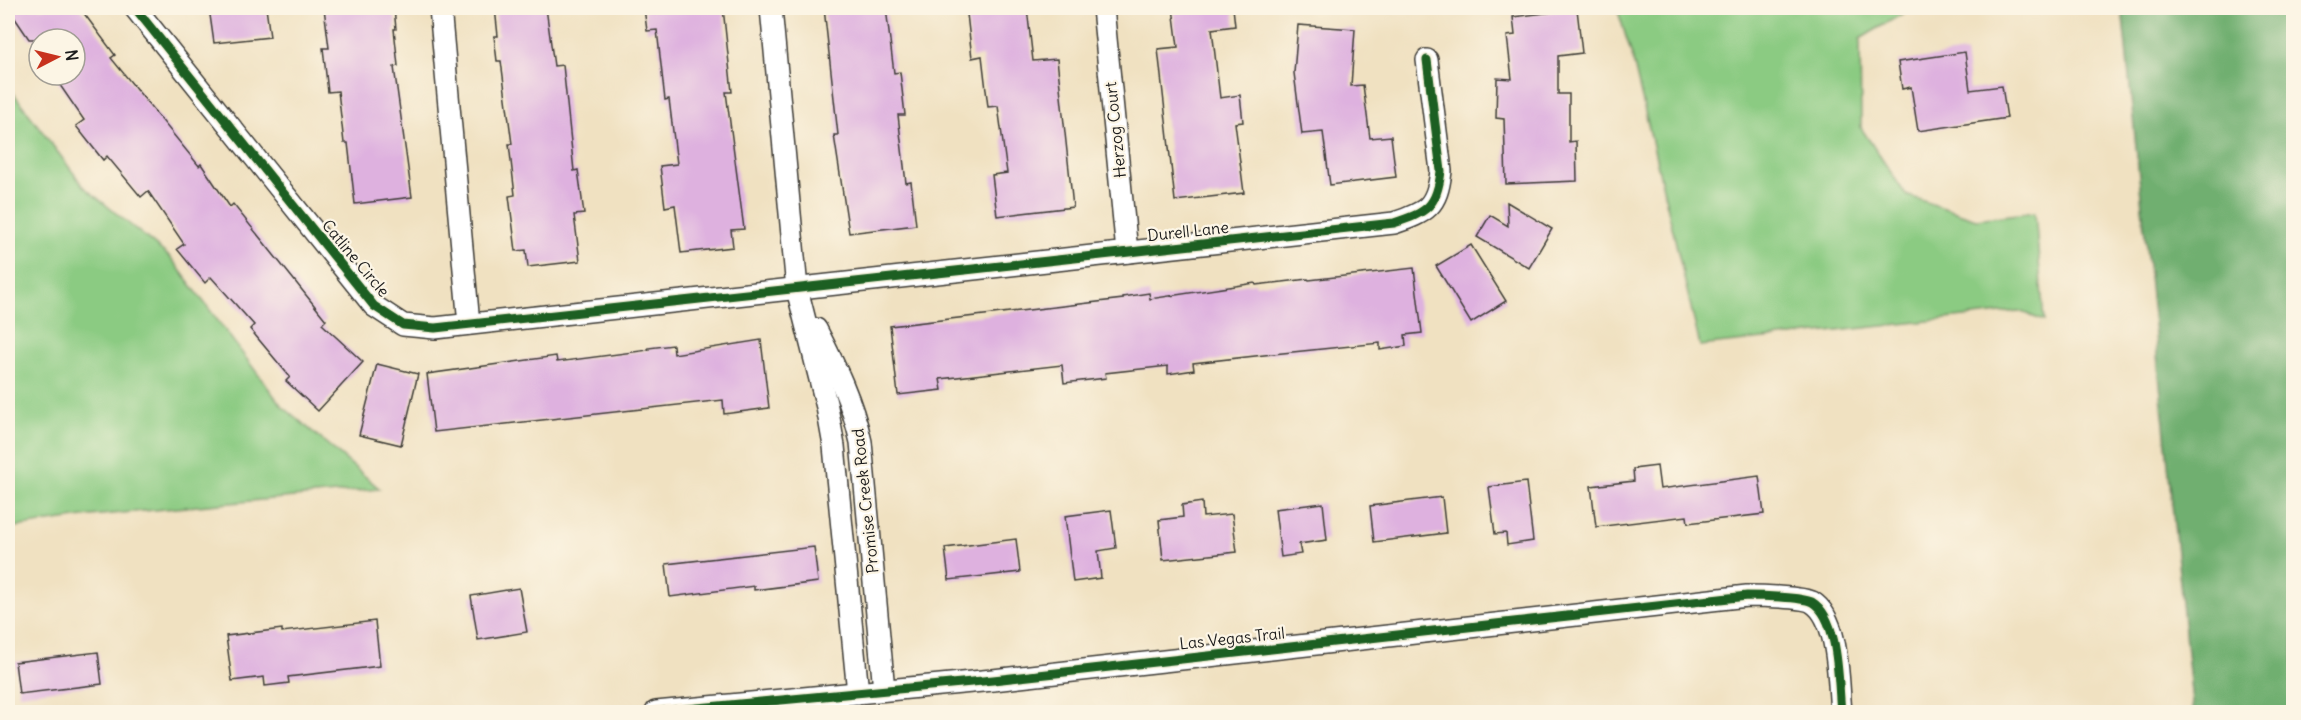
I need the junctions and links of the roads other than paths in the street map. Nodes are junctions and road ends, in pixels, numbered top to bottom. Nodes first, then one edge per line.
1 (135, 8) edge
2 (440, 8) edge
3 (771, 8) edge
4 (1103, 8) edge
5 (1427, 60) dead end
6 (1127, 252) junction
7 (796, 289) junction
8 (469, 324) junction
9 (884, 690) junction
10 (858, 693) junction
11 (656, 712) edge
12 (1841, 712) edge

1 - 8 street, Catline Circle
2 - 8 street
3 - 7 street, Promise Creek Road
4 - 6 street, Herzog Court
5 - 6 street, Durell Lane
6 - 7 street, Durell Lane
7 - 8 street, Catline Circle
7 - 9 street, Promise Creek Road
7 - 10 street, Promise Creek Road
9 - 10 street, Las Vegas Trail
9 - 12 street, Las Vegas Trail
10 - 11 street, Las Vegas Trail

